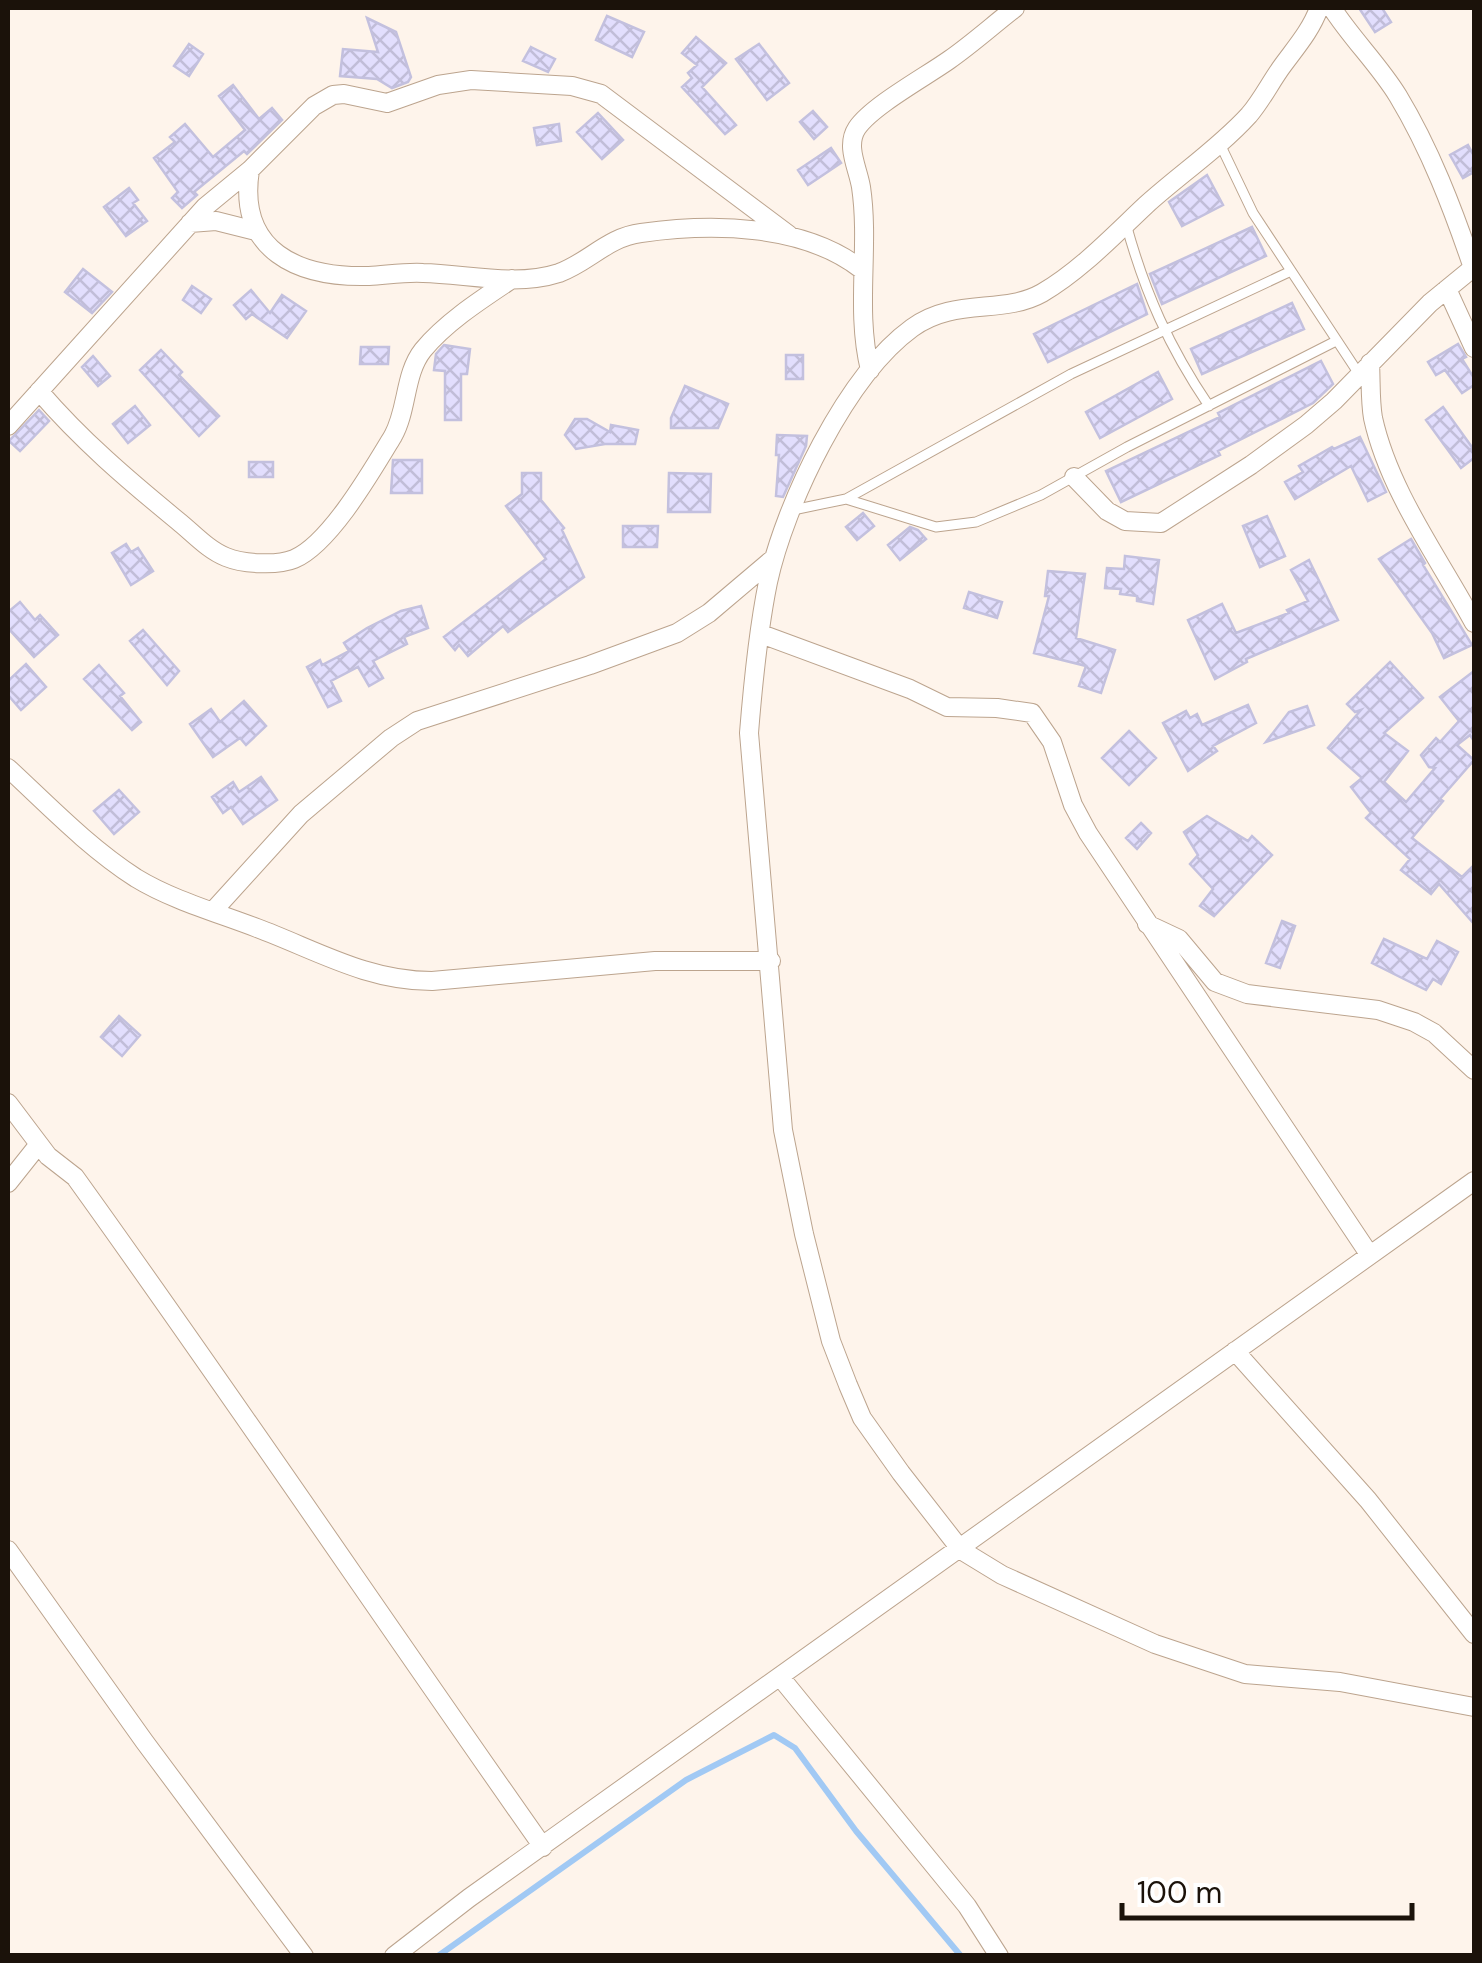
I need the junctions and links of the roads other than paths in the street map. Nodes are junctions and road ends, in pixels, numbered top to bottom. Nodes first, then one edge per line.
1 (1015, 8) edge
2 (1319, 8) edge
3 (1332, 8) edge
4 (1219, 142) junction
5 (250, 170) junction
6 (190, 224) junction
7 (1126, 224) junction
8 (256, 231) junction
9 (789, 235) junction
10 (1474, 268) edge
11 (861, 269) junction
12 (1289, 272) junction
13 (512, 279) junction
14 (1448, 288) junction
15 (1163, 332) junction
16 (1336, 341) junction
17 (1474, 348) edge
18 (870, 370) junction
19 (1365, 370) junction
20 (39, 391) junction
21 (1208, 406) junction
22 (8, 426) edge
23 (1074, 476) junction
24 (846, 499) junction
25 (793, 510) junction
26 (774, 558) junction
27 (1474, 623) edge
28 (761, 634) junction
29 (8, 768) edge
30 (213, 911) junction
31 (1147, 924) junction
32 (771, 961) junction
33 (1474, 1070) edge
34 (8, 1103) edge
35 (39, 1144) junction
36 (1474, 1181) edge
37 (8, 1183) edge
38 (1369, 1254) junction
39 (1235, 1351) junction
40 (8, 1550) edge
41 (961, 1550) junction
42 (1474, 1634) edge
43 (782, 1678) junction
44 (1474, 1707) edge
45 (543, 1846) junction
46 (304, 1956) edge
47 (394, 1956) edge
48 (998, 1956) edge

1 - 11 street
2 - 4 street
3 - 10 street
4 - 7 street
4 - 12 lane
5 - 6 street
5 - 8 street
5 - 9 street
6 - 8 street
6 - 20 street
7 - 15 lane
7 - 18 street
8 - 13 street
9 - 11 street
9 - 13 street
10 - 14 street
11 - 18 street
12 - 15 lane
12 - 16 lane
13 - 20 street
14 - 17 street
14 - 19 street
15 - 21 lane
15 - 24 lane
16 - 19 lane
16 - 21 lane
18 - 25 street
19 - 23 street
19 - 27 street
20 - 22 street
21 - 23 lane
23 - 24 lane
24 - 25 lane
25 - 26 street
26 - 28 street
26 - 30 street
28 - 31 street
28 - 32 street
29 - 30 street
30 - 32 street
31 - 33 street
31 - 38 street
32 - 41 street
34 - 35 street
35 - 37 street
35 - 45 street
36 - 38 street
38 - 39 street
39 - 41 street
39 - 42 street
40 - 46 street
41 - 43 street
41 - 44 street
43 - 45 street
43 - 48 street
45 - 47 street

